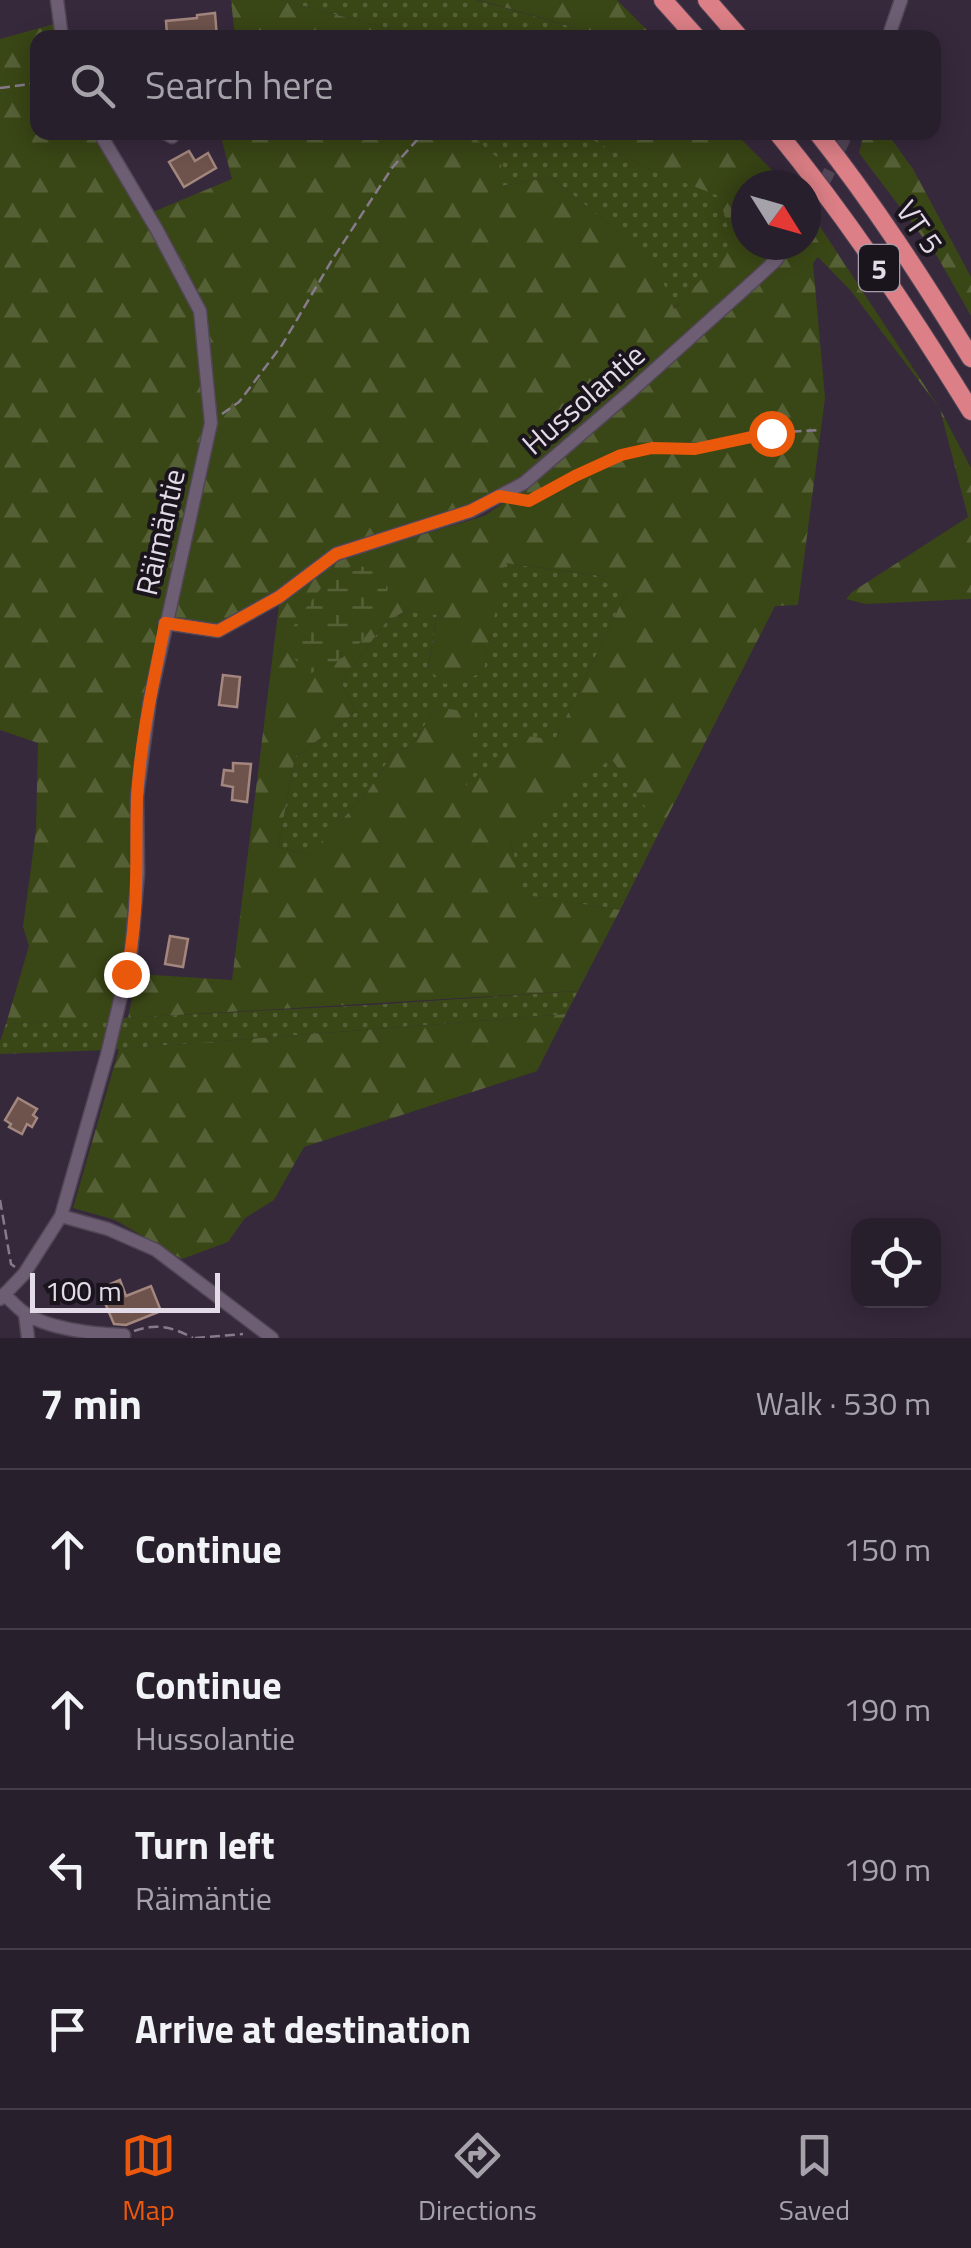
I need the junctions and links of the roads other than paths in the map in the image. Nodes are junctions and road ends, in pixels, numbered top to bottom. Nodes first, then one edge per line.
1 (56, 0) edge
2 (663, 0) edge
3 (708, 0) edge
4 (902, 0) edge
5 (61, 30) edge
6 (690, 30) edge
7 (733, 30) edge
8 (891, 30) edge
9 (104, 140) edge
10 (784, 140) edge
11 (823, 140) edge
12 (776, 260) edge
13 (971, 358) edge
14 (971, 410) edge
15 (165, 623) junction
16 (61, 1216) junction
17 (2, 1296) edge
18 (25, 1314) junction
19 (124, 1334) road end
20 (268, 1335) edge
21 (28, 1338) edge

1 - 5 street
2 - 6 highway
3 - 7 highway
4 - 8 street
9 - 15 street, Räimäntie
10 - 14 highway, VT 5 / 5
11 - 13 highway, VT 5 / 5
12 - 15 street, Hussolantie
15 - 16 street, Räimäntie
16 - 17 street, Räimäntie
16 - 20 street
17 - 18 street
18 - 19 street
18 - 21 street

